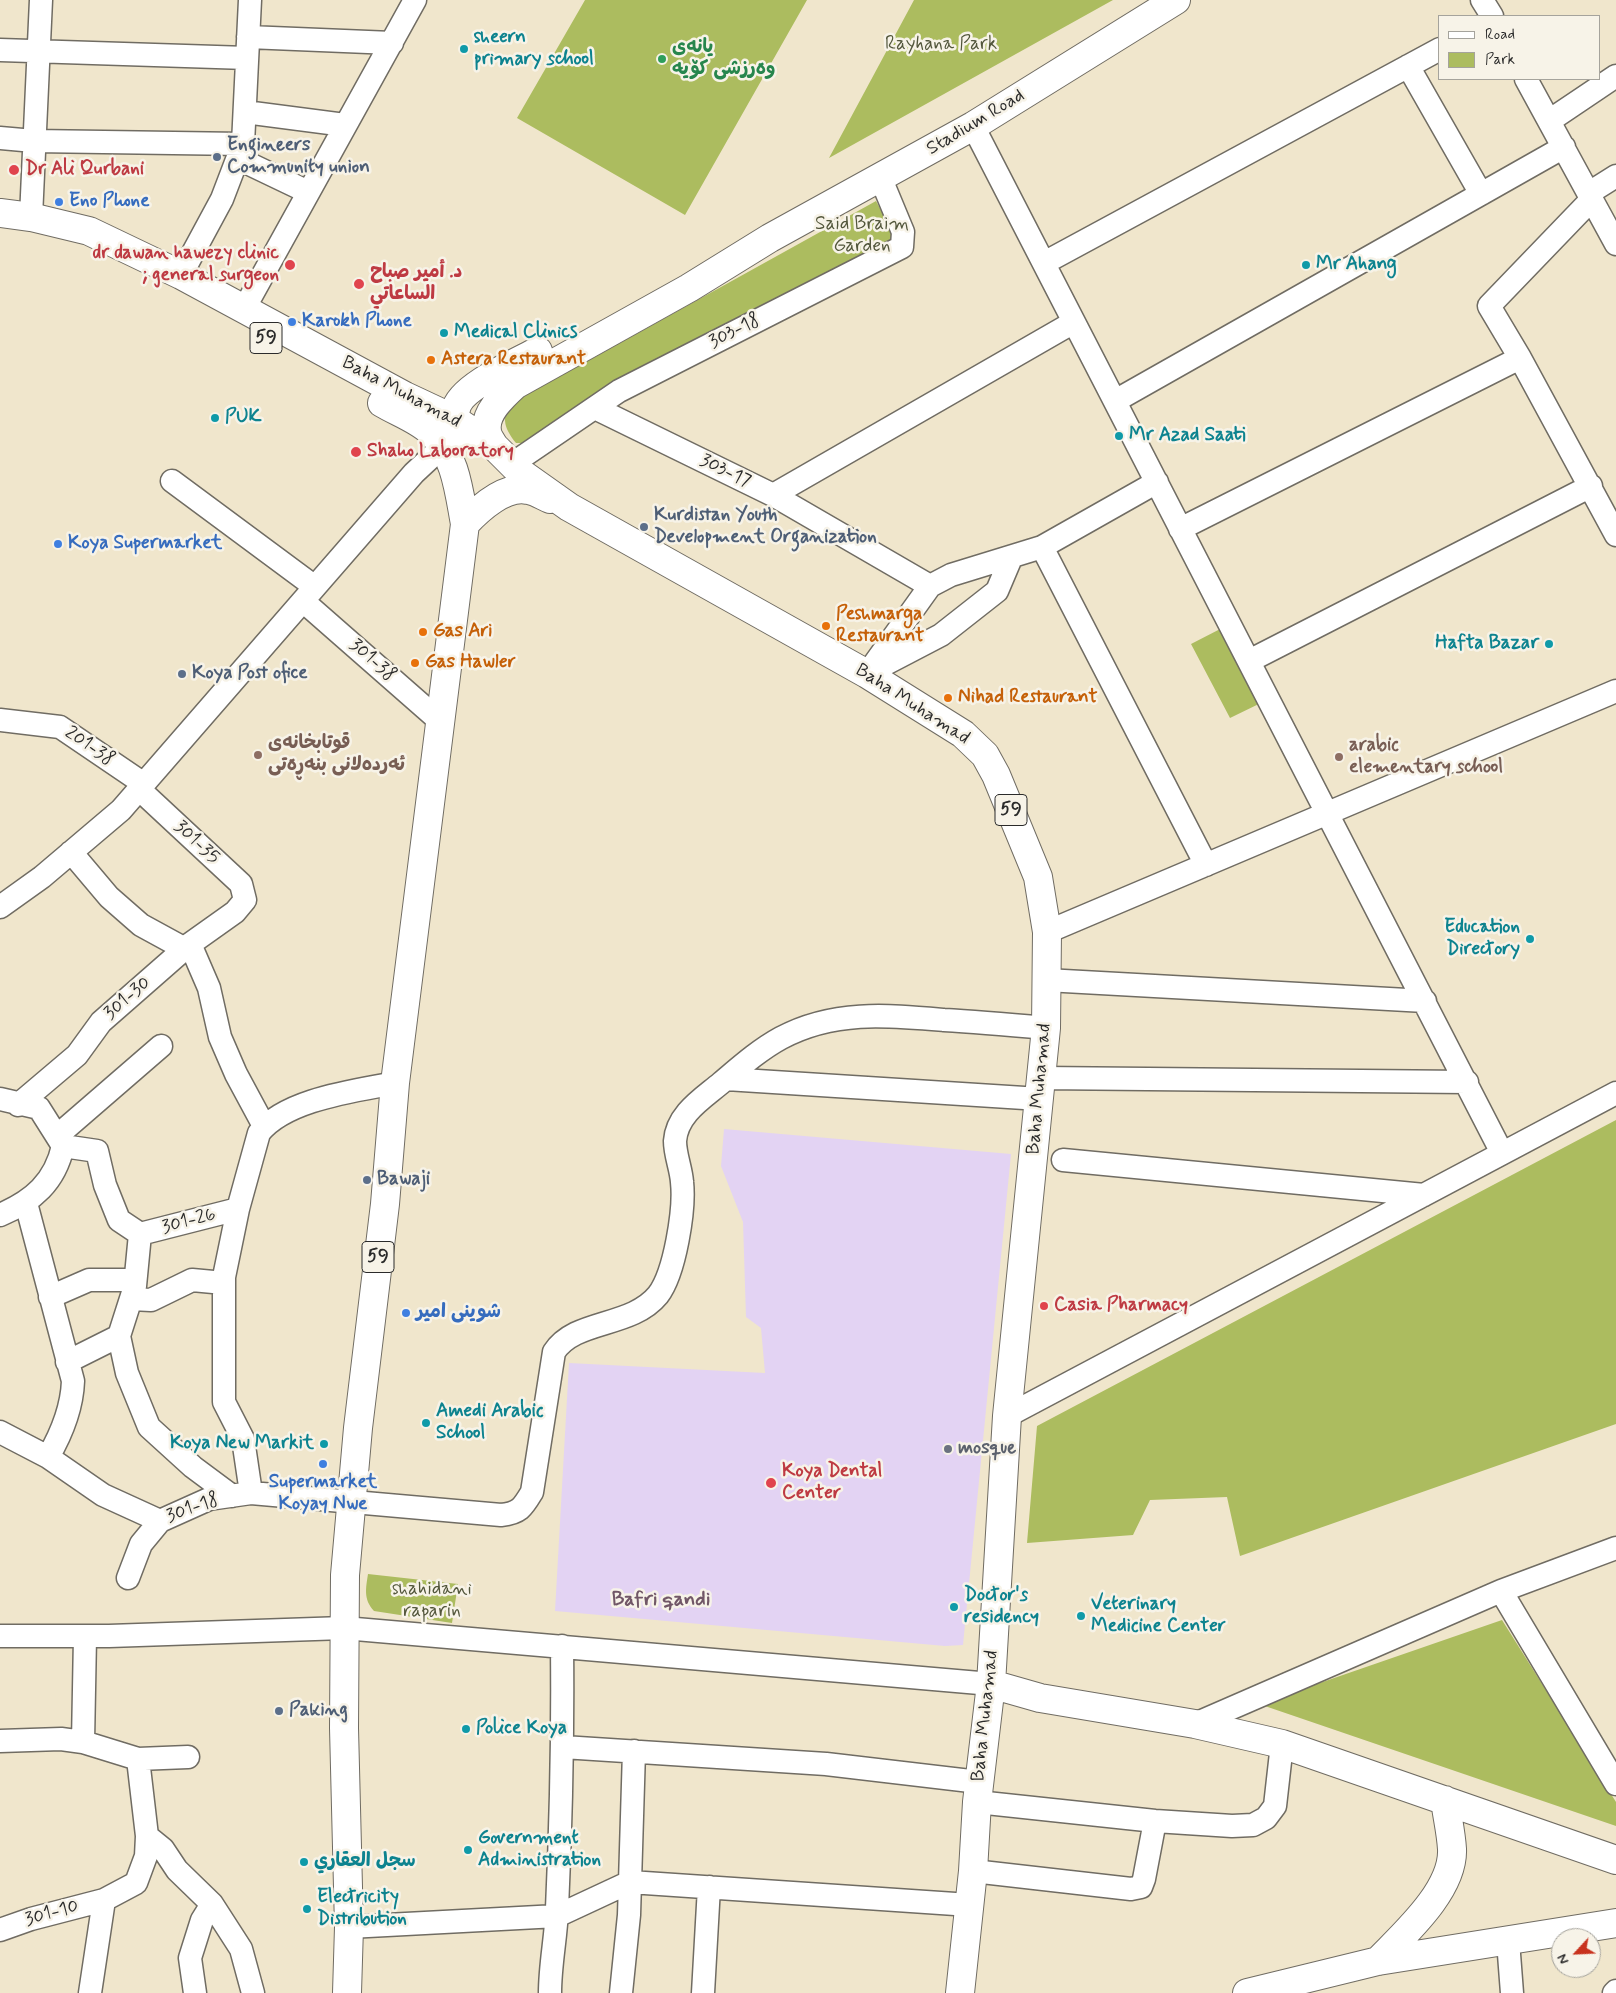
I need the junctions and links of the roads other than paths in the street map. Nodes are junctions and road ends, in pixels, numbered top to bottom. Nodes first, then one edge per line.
1 (41, 0) edge
2 (250, 0) edge
3 (415, 0) edge
4 (1169, 2) edge
5 (392, 43) junction
6 (248, 47) junction
7 (0, 50) edge
8 (38, 50) junction
9 (1438, 50) edge
10 (1408, 66) junction
11 (1616, 76) edge
12 (1527, 80) edge
13 (245, 112) junction
14 (1549, 121) junction
15 (345, 125) junction
16 (974, 126) junction
17 (0, 138) edge
18 (34, 141) junction
19 (1564, 147) junction
20 (241, 151) junction
21 (1616, 176) edge
22 (881, 179) junction
23 (308, 192) junction
24 (1481, 194) junction
25 (1590, 196) junction
26 (9, 224) edge
27 (770, 238) junction
28 (1616, 244) edge
29 (1044, 264) junction
30 (181, 275) junction
31 (244, 309) junction
32 (1074, 322) junction
33 (1520, 358) junction
34 (499, 372) junction
35 (1115, 401) junction
36 (495, 406) junction
37 (595, 408) junction
38 (437, 423) junction
39 (503, 455) junction
40 (172, 481) dead end
41 (1157, 482) junction
42 (1591, 486) junction
43 (773, 495) junction
44 (569, 507) junction
45 (465, 524) junction
46 (1180, 529) junction
47 (1616, 535) edge
48 (1042, 546) junction
49 (1011, 558) junction
50 (930, 586) junction
51 (309, 594) junction
52 (1248, 661) junction
53 (867, 674) junction
54 (1616, 691) edge
55 (0, 720) edge
56 (441, 722) junction
57 (142, 787) junction
58 (1327, 814) junction
59 (71, 852) junction
60 (1206, 865) junction
61 (245, 900) joint
62 (0, 907) edge
63 (1047, 932) junction
64 (188, 947) junction
65 (1046, 980) junction
66 (1425, 1001) junction
67 (1046, 1028) junction
68 (161, 1046) dead end
69 (726, 1079) junction
70 (1467, 1082) junction
71 (396, 1083) junction
72 (1041, 1088) junction
73 (1616, 1093) edge
74 (9, 1102) edge
75 (264, 1126) junction
76 (60, 1141) junction
77 (1502, 1153) junction
78 (1063, 1160) dead end
79 (1424, 1195) junction
80 (26, 1203) junction
81 (238, 1209) junction
82 (0, 1215) edge
83 (140, 1234) junction
84 (224, 1283) junction
85 (133, 1289) junction
86 (50, 1297) junction
87 (119, 1336) junction
88 (67, 1362) junction
89 (1007, 1416) junction
90 (0, 1432) edge
91 (48, 1457) junction
92 (241, 1495) junction
93 (352, 1504) junction
94 (160, 1521) junction
95 (1616, 1548) edge
96 (128, 1578) dead end
97 (1501, 1591) junction
98 (344, 1628) junction
99 (0, 1636) edge
100 (85, 1637) junction
101 (562, 1646) junction
102 (991, 1684) junction
103 (1195, 1724) junction
104 (0, 1741) edge
105 (83, 1742) junction
106 (1282, 1744) junction
107 (564, 1746) junction
108 (634, 1751) junction
109 (188, 1757) dead end
110 (138, 1759) junction
111 (1616, 1784) edge
112 (978, 1792) junction
113 (1445, 1800) junction
114 (1155, 1821) junction
115 (147, 1836) junction
116 (1616, 1860) edge
117 (973, 1872) junction
118 (630, 1882) junction
119 (709, 1887) junction
120 (104, 1900) junction
121 (212, 1904) junction
122 (970, 1905) junction
123 (557, 1916) junction
124 (1616, 1922) edge
125 (349, 1927) junction
126 (0, 1930) edge
127 (1508, 1940) junction
128 (1378, 1961) junction
129 (1262, 1991) edge
130 (90, 1993) edge
131 (195, 1993) edge
132 (253, 1993) edge
133 (347, 1993) edge
134 (550, 1993) edge
135 (621, 1993) edge
136 (703, 1993) edge
137 (960, 1993) edge
138 (1512, 1993) edge

1 - 8 street
2 - 6 street
3 - 5 street
4 - 16 main road, Stadium Road
5 - 6 street
5 - 15 street
6 - 8 street
6 - 13 street
7 - 8 street
8 - 18 street
9 - 10 street
10 - 24 street
10 - 29 street
11 - 14 street
12 - 14 street
13 - 15 street
13 - 20 street
14 - 19 street
15 - 23 street
16 - 22 main road, Stadium Road
16 - 29 street
17 - 18 street
18 - 20 street
18 - 26 street
19 - 24 street
19 - 25 street
20 - 23 street
20 - 30 street
21 - 25 street
22 - 27 main road, Stadium Road
22 - 37 street, 303-18
23 - 31 street
24 - 35 street
25 - 28 street
25 - 33 street
26 - 30 main road, Baha Muhamad / 59
26 - 38 main road, 59
27 - 34 main road
27 - 36 main road
29 - 32 street
30 - 31 main road, Baha Muhamad / 59
31 - 38 main road, Baha Muhamad / 59
32 - 35 street
32 - 43 street
33 - 42 street
33 - 46 street
34 - 38 main road
34 - 38 main road
35 - 41 street
36 - 38 main road
36 - 39 main road
37 - 39 street, 303-18
37 - 43 street, 303-17
38 - 39 main road, Baha Muhamad / 59
38 - 45 main road, 59
38 - 51 street
39 - 44 main road, Baha Muhamad / 59
40 - 51 street, 301-38
41 - 46 street
41 - 48 street
42 - 47 street
42 - 52 street
43 - 50 street, 303-17
44 - 45 main road
44 - 53 main road, Baha Muhamad / 59
45 - 56 main road, 59
46 - 52 street
48 - 49 street
48 - 60 street
49 - 50 street
49 - 53 street
50 - 53 street
51 - 56 street, 301-38
51 - 57 street
52 - 58 street
53 - 63 main road, Baha Muhamad / 59
54 - 58 street
55 - 57 street, 201-38
56 - 71 main road, 59
57 - 59 street
57 - 61 street, 301-35
58 - 60 street
58 - 66 street
59 - 62 street
59 - 64 street
60 - 63 street
61 - 64 street, 301-30
63 - 65 main road, Baha Muhamad / 59
64 - 74 street, 301-30
64 - 75 street
65 - 66 street
65 - 67 main road, Baha Muhamad / 59
66 - 70 street
67 - 69 street, 301-18
67 - 72 main road, Baha Muhamad / 59
68 - 76 street
69 - 72 street
69 - 93 street, 301-18
70 - 72 street
70 - 77 street
71 - 75 street
71 - 93 main road, 59
72 - 89 main road, Baha Muhamad / 59
73 - 77 street
74 - 76 street
75 - 81 street
76 - 80 street
76 - 83 street
77 - 79 street
78 - 79 street
79 - 89 street
80 - 82 street
80 - 86 street
81 - 83 street, 301-26
81 - 84 street
83 - 85 street
84 - 85 street
84 - 92 street
85 - 86 street
85 - 87 street
86 - 88 street
87 - 88 street
87 - 92 street
88 - 91 street
89 - 102 main road, Baha Muhamad / 59
90 - 91 street
91 - 94 street
92 - 93 street, 301-18
92 - 94 street, 301-18
93 - 98 main road, 59
94 - 96 street, 301-18
95 - 97 street
97 - 103 street
97 - 111 street
98 - 100 street
98 - 101 street
98 - 125 main road, 59
99 - 100 street
100 - 105 street
101 - 102 street
101 - 107 street
102 - 103 main road
102 - 112 main road, Baha Muhamad / 59
103 - 106 main road
104 - 105 street
105 - 110 street
106 - 113 main road
106 - 114 street
107 - 108 street
107 - 123 street
108 - 112 street
108 - 118 street
109 - 110 street
110 - 115 street, 301-10
112 - 114 street
112 - 117 main road, Baha Muhamad / 59
113 - 116 main road
113 - 128 main road
114 - 117 street
115 - 120 street, 301-10
115 - 121 street
117 - 122 main road, Baha Muhamad / 59
118 - 119 street
118 - 123 street
118 - 135 street
119 - 122 street
119 - 136 street
120 - 126 street, 301-10
120 - 130 street
121 - 131 street
121 - 132 street
122 - 137 main road, Baha Muhamad / 59
123 - 125 street
123 - 134 street
124 - 127 main road
125 - 133 main road, 59
127 - 128 main road
127 - 138 street
128 - 129 main road

